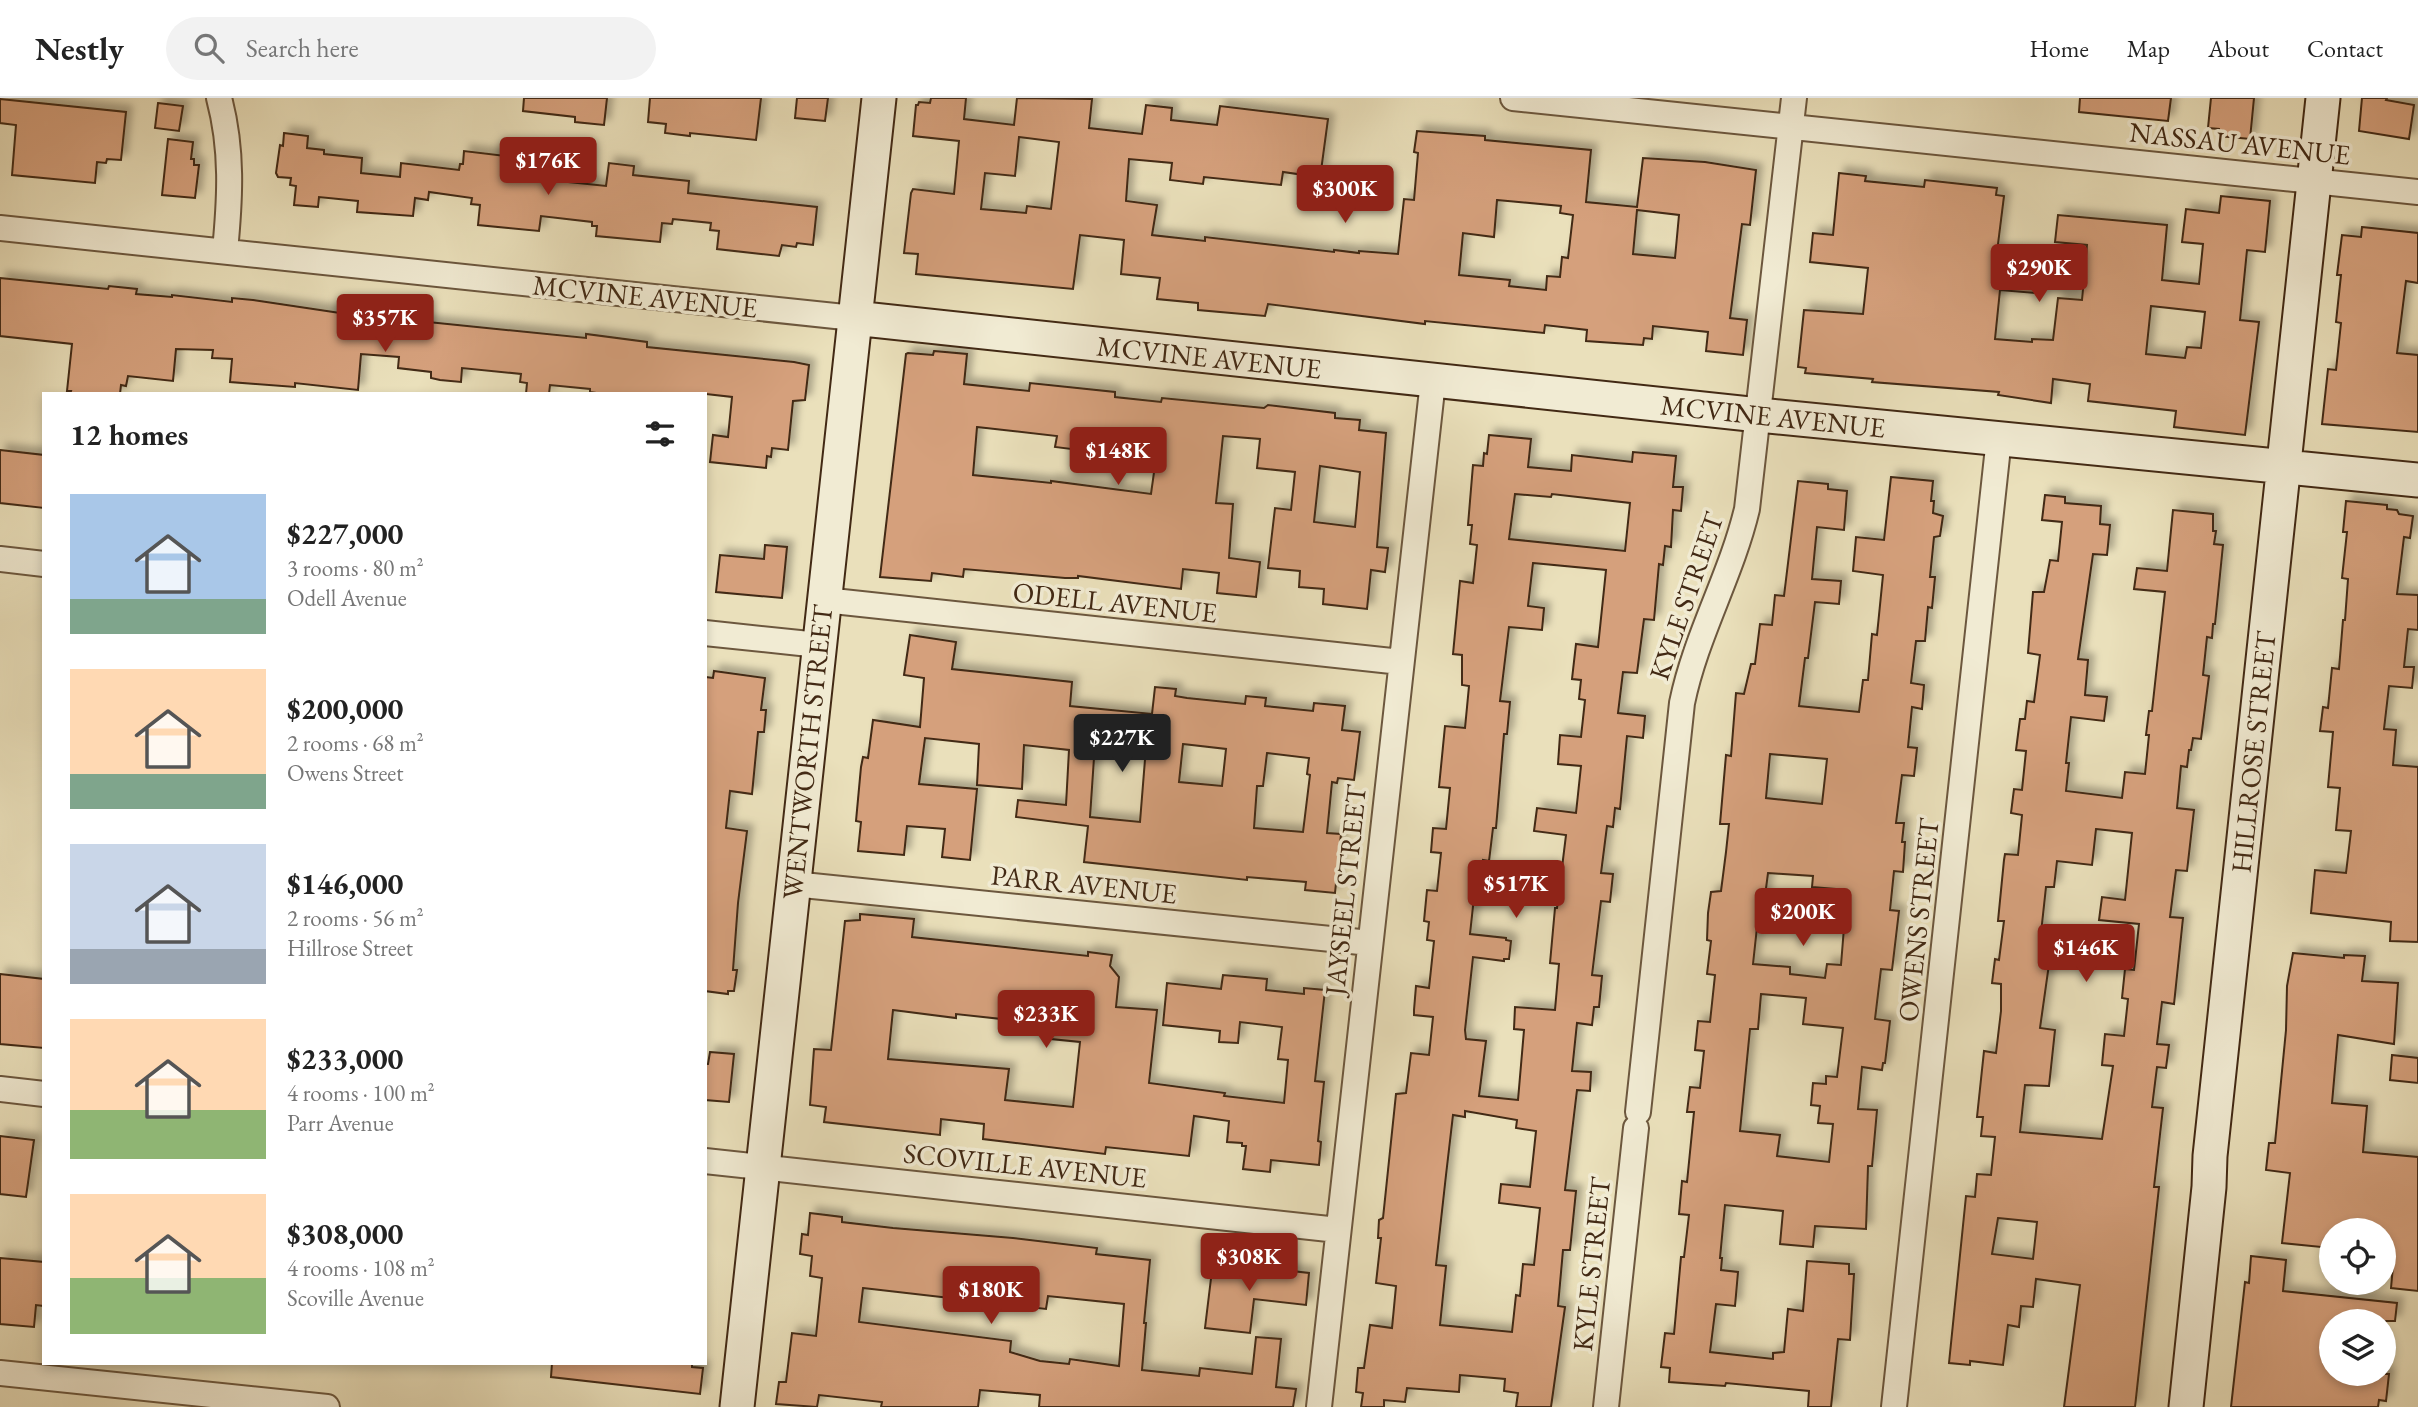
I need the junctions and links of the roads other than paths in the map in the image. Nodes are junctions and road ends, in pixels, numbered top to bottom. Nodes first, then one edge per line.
1 (219, 98) edge
2 (879, 98) edge
3 (1513, 98) edge
4 (1794, 98) edge
5 (2323, 98) edge
6 (1790, 127) junction
7 (2314, 181) junction
8 (2418, 192) edge
9 (0, 228) edge
10 (225, 251) junction
11 (854, 318) junction
12 (1433, 381) junction
13 (1759, 415) junction
14 (1999, 438) junction
15 (2284, 467) junction
16 (2418, 480) edge
17 (0, 559) edge
18 (42, 564) edge
19 (824, 600) junction
20 (707, 633) edge
21 (819, 645) junction
22 (1401, 662) junction
23 (793, 884) junction
24 (1370, 943) junction
25 (0, 1089) edge
26 (42, 1094) edge
27 (707, 1161) edge
28 (764, 1167) junction
29 (1338, 1230) junction
30 (0, 1373) edge
31 (327, 1407) edge
32 (737, 1407) edge
33 (1319, 1407) edge
34 (1606, 1407) edge
35 (1894, 1407) edge
36 (2186, 1407) edge

1 - 10 street
2 - 11 street, WENTWORTH STREET
3 - 6 street, NASSAU AVENUE
4 - 6 street, KYLE STREET
5 - 7 street, HILLROSE STREET
6 - 7 street, NASSAU AVENUE
6 - 13 street, KYLE STREET
7 - 8 street, NASSAU AVENUE
7 - 15 street, HILLROSE STREET
9 - 10 street, MCVINE AVENUE
10 - 11 street, MCVINE AVENUE
11 - 12 street, MCVINE AVENUE
11 - 19 street, WENTWORTH STREET
12 - 13 street, MCVINE AVENUE
12 - 22 street, JAYSEEL STREET
13 - 14 street, MCVINE AVENUE
13 - 34 street, KYLE STREET
14 - 15 street, MCVINE AVENUE
14 - 35 street, OWENS STREET
15 - 16 street, MCVINE AVENUE
15 - 36 street, HILLROSE STREET
17 - 18 street
19 - 21 street, WENTWORTH STREET
19 - 22 street, ODELL AVENUE
20 - 21 street
21 - 23 street, WENTWORTH STREET
22 - 24 street, JAYSEEL STREET
23 - 24 street, PARR AVENUE
23 - 28 street, WENTWORTH STREET
24 - 29 street, JAYSEEL STREET
25 - 26 street
27 - 28 street, SCOVILLE AVENUE
28 - 29 street, SCOVILLE AVENUE
28 - 32 street, WENTWORTH STREET
29 - 33 street, JAYSEEL STREET
30 - 31 street

